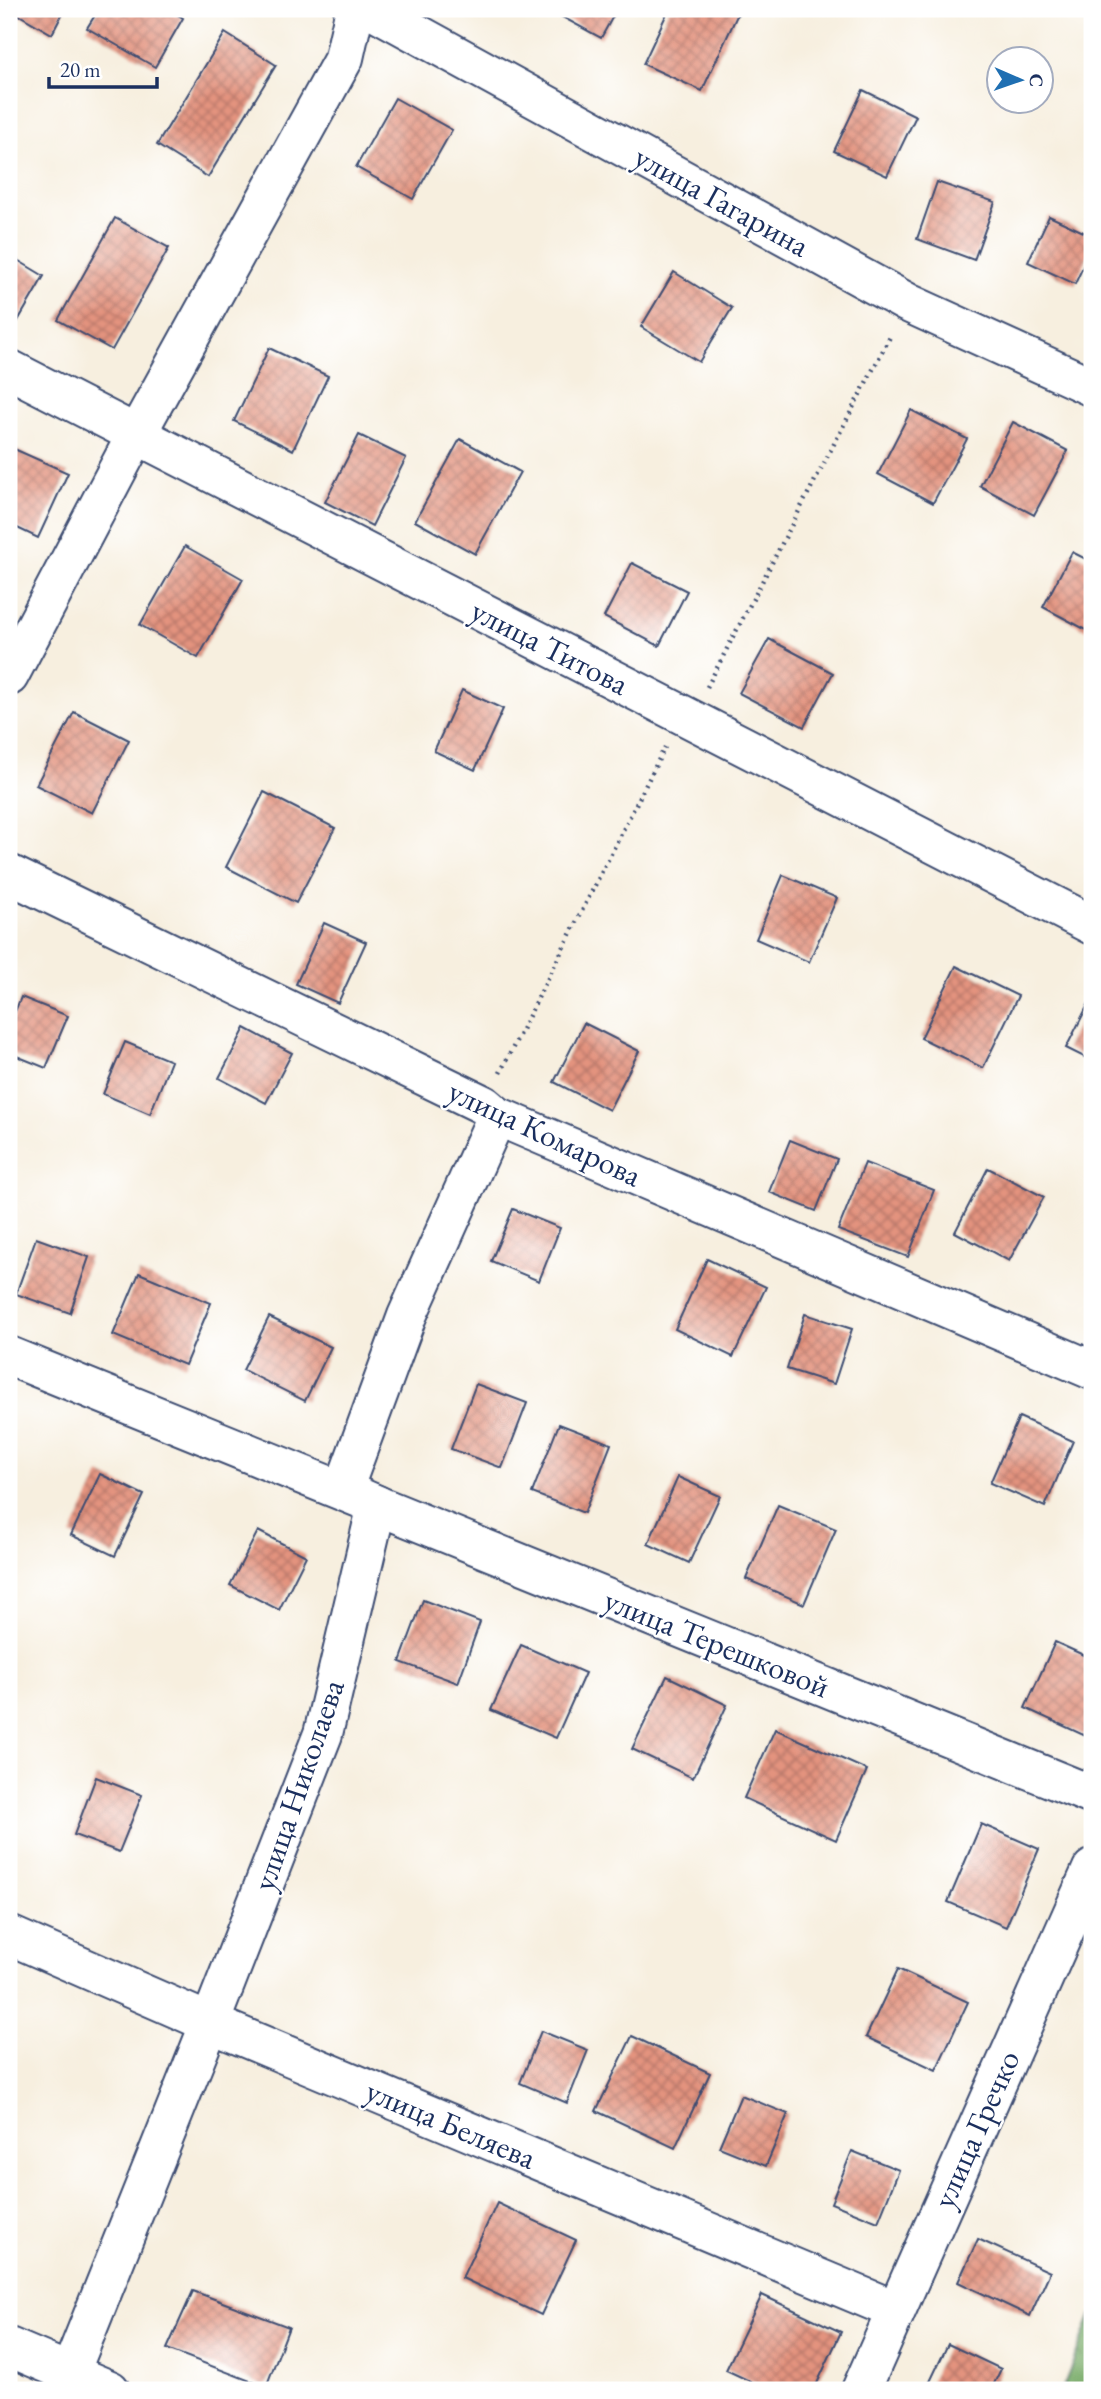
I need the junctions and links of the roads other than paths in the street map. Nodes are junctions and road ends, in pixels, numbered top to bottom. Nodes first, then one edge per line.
1 (355, 9) edge
2 (372, 9) edge
3 (9, 369) edge
4 (1085, 384) edge
5 (136, 435) junction
6 (9, 676) edge
7 (9, 874) edge
8 (1092, 925) edge
9 (490, 1111) junction
10 (9, 1356) edge
11 (1092, 1370) edge
12 (343, 1490) junction
13 (377, 1505) junction
14 (1092, 1795) edge
15 (1092, 1868) edge
16 (9, 1934) edge
17 (210, 2023) junction
18 (895, 2310) junction
19 (9, 2347) edge
20 (66, 2382) edge
21 (110, 2390) edge
22 (861, 2390) edge

1 - 5 street
2 - 4 street, улица Гагарина
3 - 5 street, улица Титова
5 - 6 street
5 - 8 street, улица Титова
7 - 9 street, улица Комарова
9 - 11 street, улица Комарова
9 - 12 street
10 - 12 street
12 - 13 street
13 - 14 street, улица Терешковой
13 - 17 street, улица Николаева
15 - 18 street, улица Гречко
16 - 17 street, улица Беляева
17 - 18 street, улица Беляева
17 - 20 street, улица Николаева
18 - 22 street, улица Гречко
19 - 20 street
20 - 21 street

